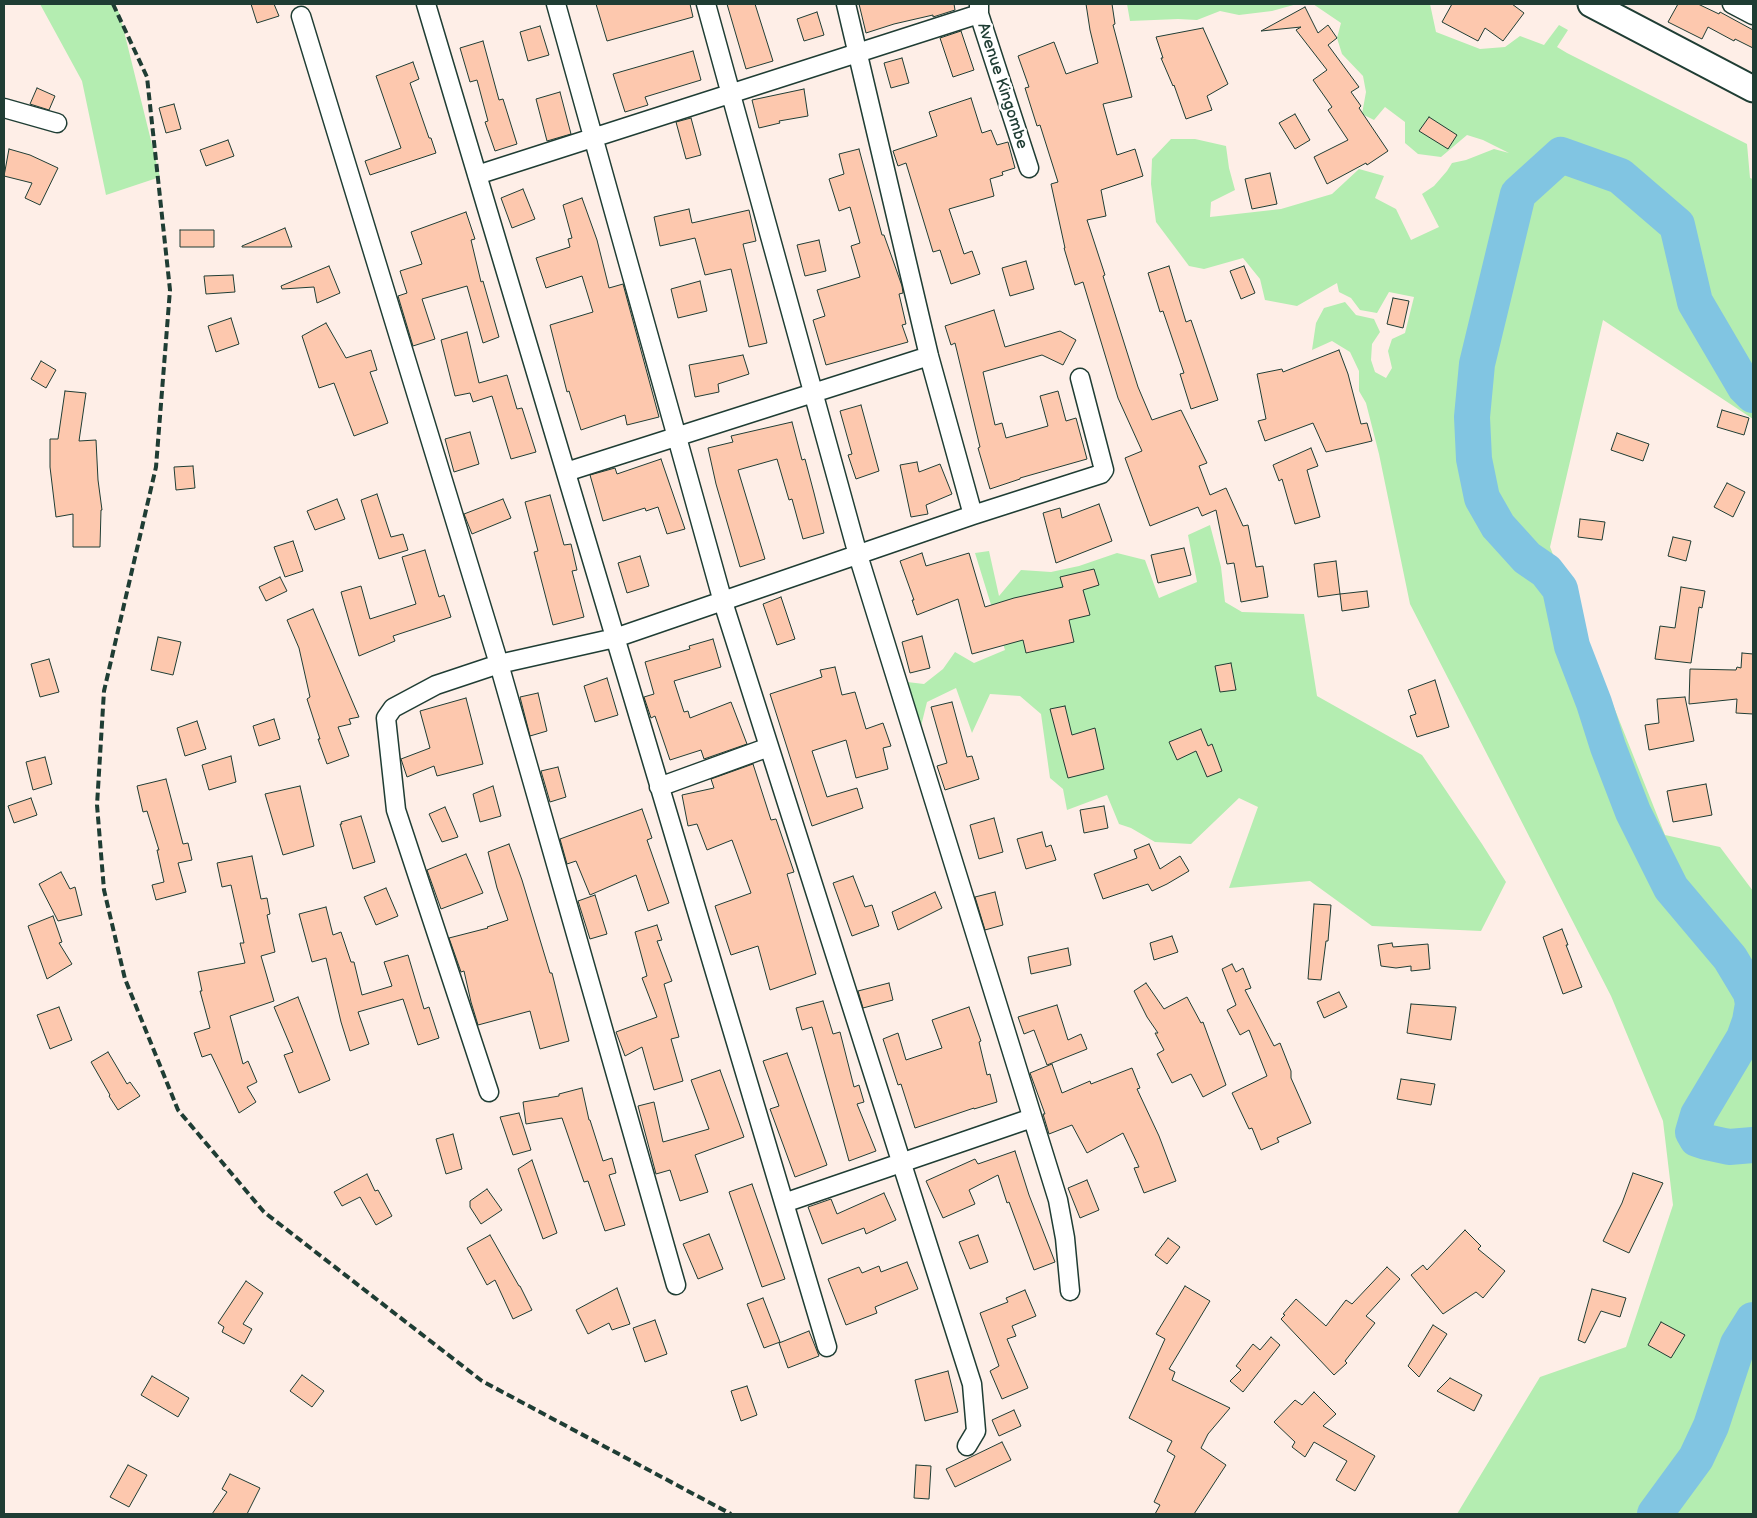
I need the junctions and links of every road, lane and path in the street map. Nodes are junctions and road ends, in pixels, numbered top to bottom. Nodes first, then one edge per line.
1 (426, 4) edge
2 (556, 4) edge
3 (706, 4) edge
4 (846, 4) edge
5 (1591, 4) edge
6 (1732, 4) edge
7 (979, 9) edge
8 (1753, 15) edge
9 (301, 16) dead end
10 (857, 53) junction
11 (1753, 89) edge
12 (731, 93) junction
13 (4, 108) edge
14 (57, 123) dead end
15 (593, 138) junction
16 (1028, 168) dead end
17 (477, 175) junction
18 (929, 356) junction
19 (1080, 378) dead end
20 (813, 393) junction
21 (677, 437) junction
22 (566, 472) junction
23 (973, 515) junction
24 (858, 555) junction
25 (723, 602) junction
26 (615, 638) junction
27 (499, 664) junction
28 (769, 747) junction
29 (659, 787) junction
30 (489, 1092) dead end
31 (1032, 1118) junction
32 (901, 1163) junction
33 (784, 1203) junction
34 (676, 1285) dead end
35 (1070, 1292) dead end
36 (827, 1347) dead end
37 (967, 1446) dead end

1 - 17 street
2 - 15 street
3 - 12 street
4 - 10 street
5 - 11 street
6 - 8 street
7 - 10 street
7 - 16 street, Avenue Kingombe
9 - 27 street
10 - 12 street
10 - 18 street
12 - 15 street
12 - 20 street
13 - 14 street
15 - 17 street
15 - 21 street
17 - 22 street
18 - 20 street
18 - 23 street
19 - 23 street
20 - 21 street
20 - 24 street
21 - 22 street
21 - 25 street
22 - 26 street
23 - 24 street
24 - 25 street
24 - 31 street
25 - 26 street
25 - 28 street
26 - 27 street
26 - 29 street
27 - 30 street
27 - 34 street
28 - 29 street
28 - 32 street
29 - 33 street
31 - 32 street
31 - 35 street
32 - 33 street
32 - 37 street
33 - 36 street

